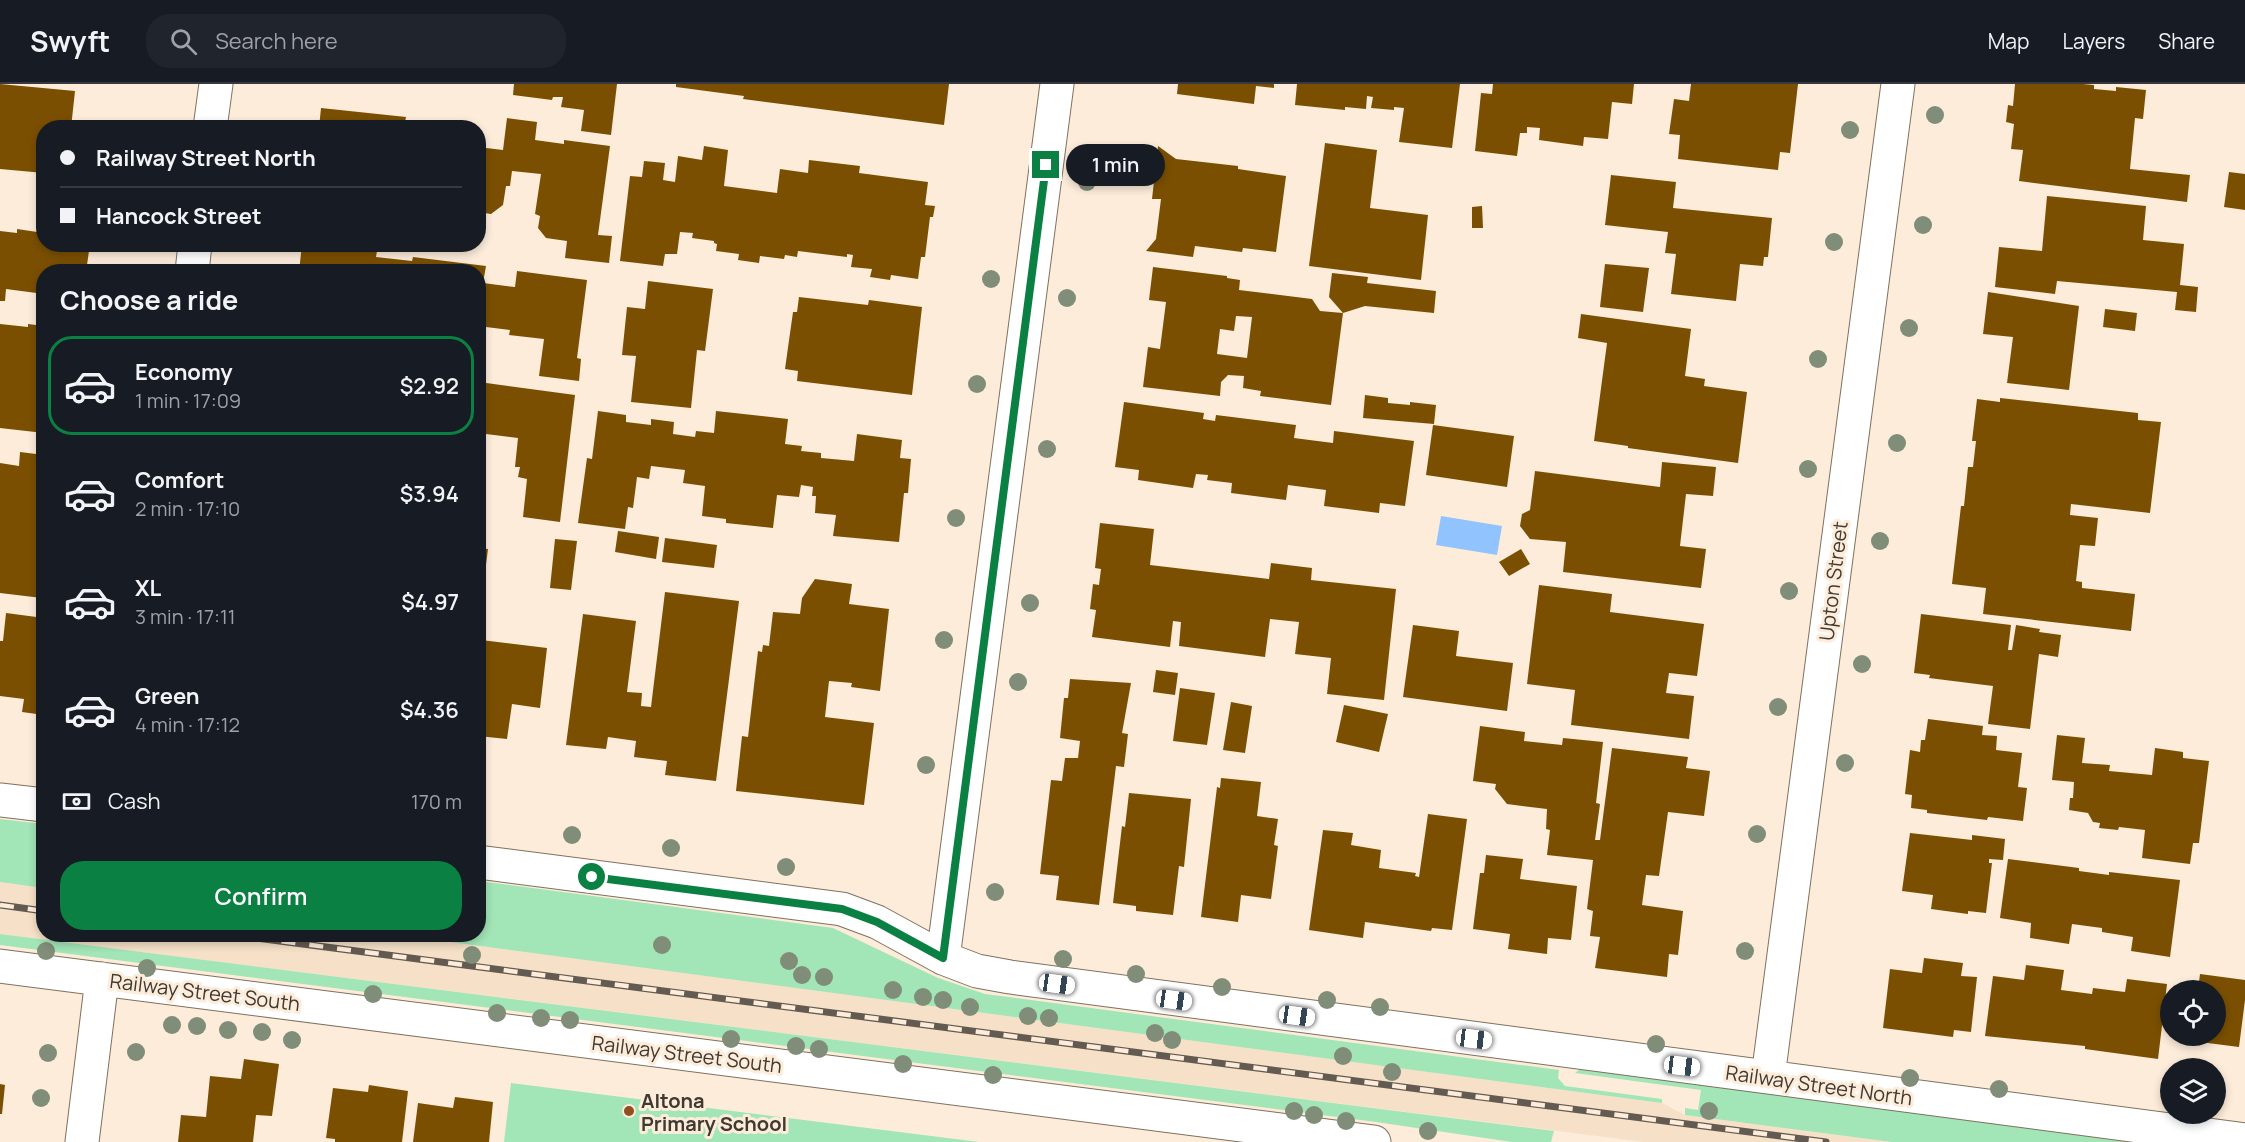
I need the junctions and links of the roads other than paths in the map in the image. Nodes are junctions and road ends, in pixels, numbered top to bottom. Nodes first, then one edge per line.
1 (216, 84) edge
2 (1057, 84) edge
3 (1898, 84) edge
4 (211, 120) edge
5 (0, 800) edge
6 (36, 804) edge
7 (486, 863) edge
8 (943, 958) junction
9 (0, 966) edge
10 (102, 979) junction
11 (1768, 1077) junction
12 (2245, 1140) edge
13 (82, 1142) edge
14 (1374, 1142) edge

1 - 4 street
2 - 8 street
3 - 11 street, Upton Street
5 - 6 street
7 - 8 street, Railway Street North
8 - 11 street, Railway Street North
9 - 10 street, Railway Street South
10 - 13 street
10 - 14 street, Railway Street South
11 - 12 street, Railway Street North

